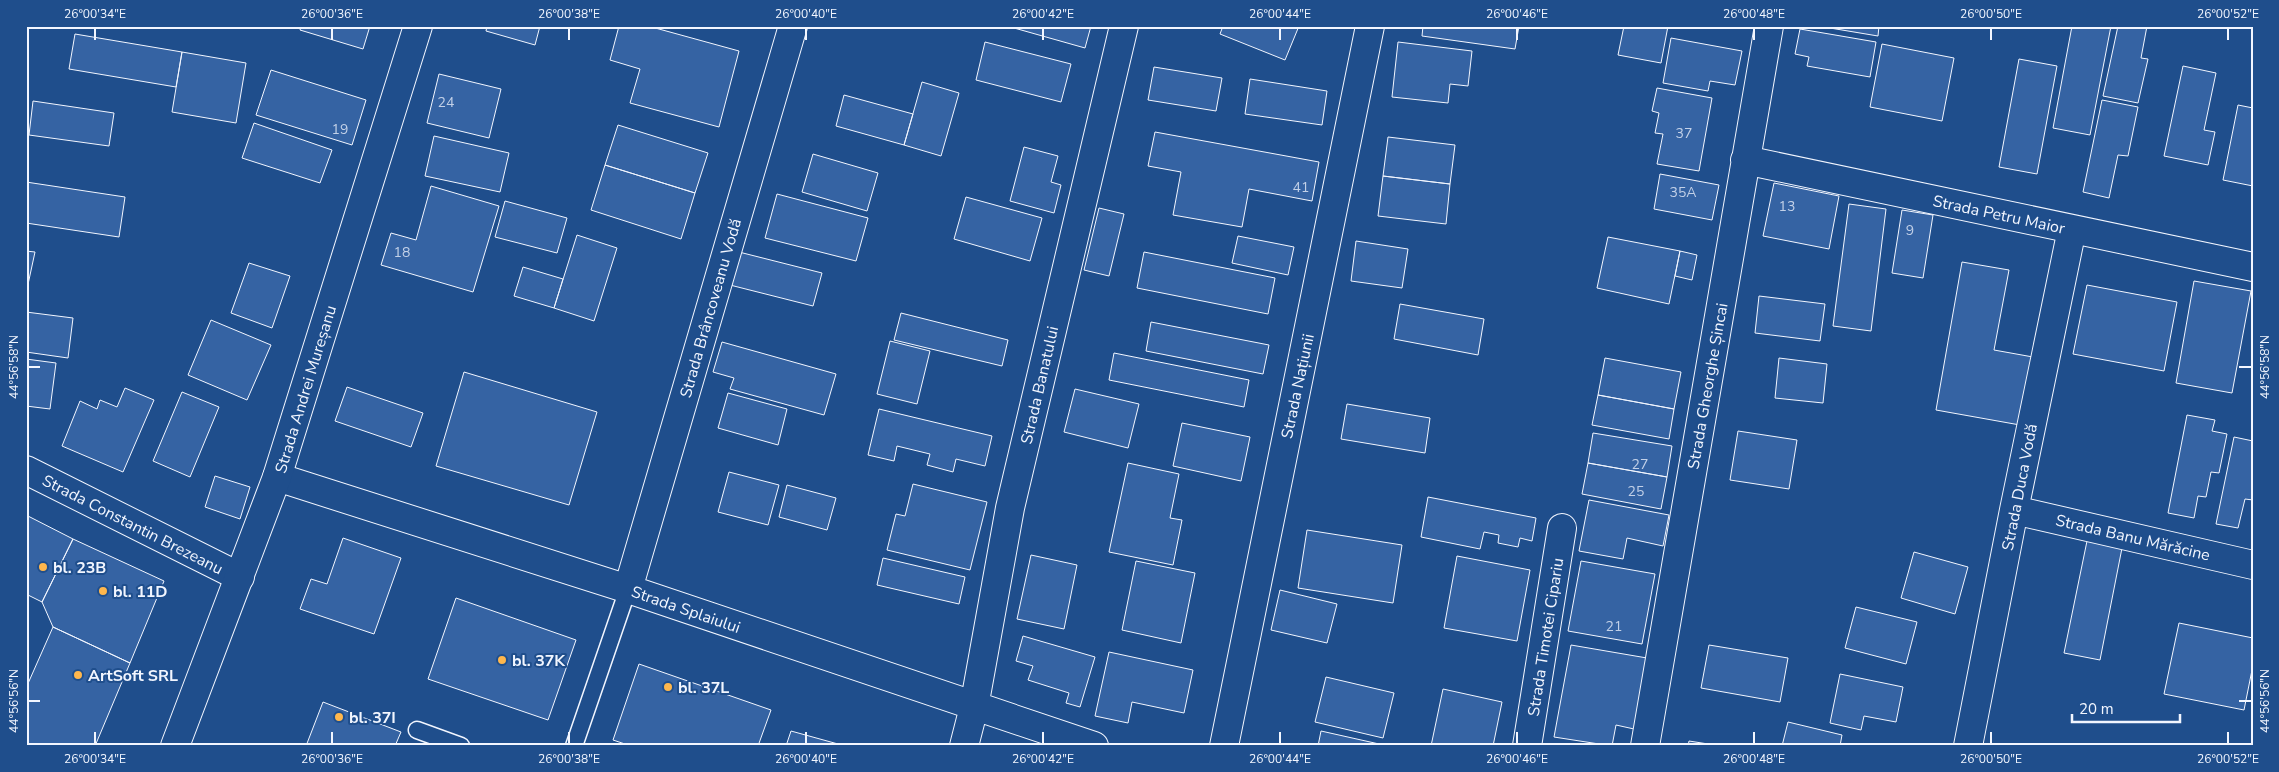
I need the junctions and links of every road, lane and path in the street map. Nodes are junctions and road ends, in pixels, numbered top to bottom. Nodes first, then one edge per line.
1 (418, 26) edge
2 (793, 26) edge
3 (1124, 26) edge
4 (1370, 26) edge
5 (1769, 26) edge
6 (1745, 160) junction
7 (2072, 229) junction
8 (2253, 267) edge
9 (26, 470) edge
10 (277, 477) junction
11 (2014, 510) junction
12 (1562, 528) dead end
13 (2253, 565) edge
14 (240, 577) junction
15 (628, 589) junction
16 (974, 706) junction
17 (417, 730) dead end
18 (175, 746) edge
19 (461, 746) edge
20 (574, 746) edge
21 (964, 746) edge
22 (1094, 746) edge
23 (1224, 746) edge
24 (1527, 746) edge
25 (1645, 746) edge
26 (1968, 746) edge

1 - 10 street, Strada Andrei Mureșanu
2 - 15 street, Strada Brâncoveanu Vodă
3 - 16 street, Strada Banatului
4 - 23 street, Strada Națiunii
5 - 6 street, Strada Gheorghe Șincai
6 - 7 street, Strada Petru Maior
6 - 25 street, Strada Gheorghe Șincai
7 - 8 street, Strada Petru Maior
7 - 11 street, Strada Duca Vodă
9 - 14 street, Strada Constantin Brezeanu
10 - 14 street, Strada Andrei Mureșanu
10 - 15 street, Strada Splaiului
11 - 13 street, Strada Banu Mărăcine
11 - 26 street, Strada Duca Vodă
12 - 24 street, Strada Timotei Cipariu
14 - 18 street, Strada Andrei Mureșanu
15 - 16 street, Strada Splaiului
15 - 20 lane
16 - 21 street, Strada Banatului
16 - 22 street, Strada Splaiului
17 - 19 lane

